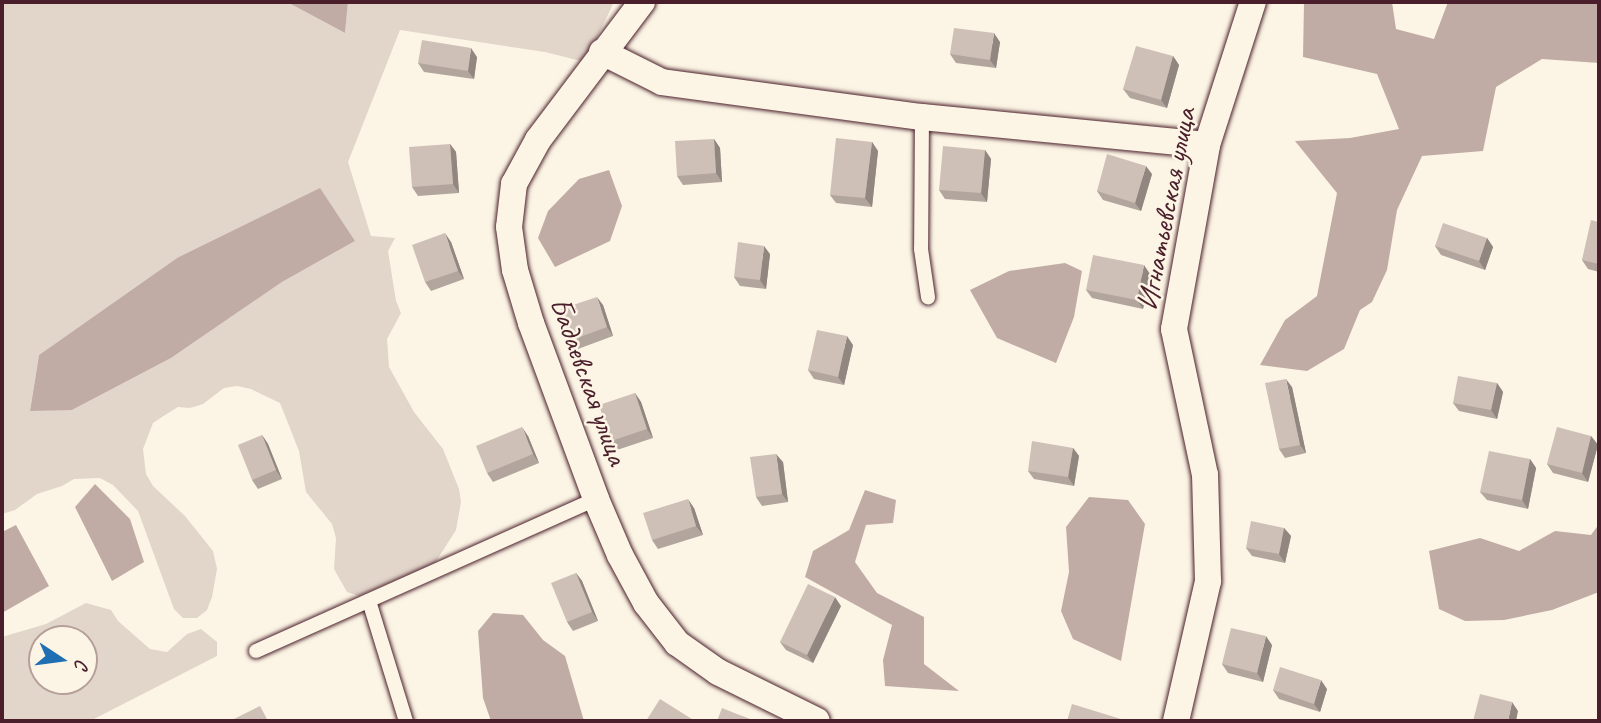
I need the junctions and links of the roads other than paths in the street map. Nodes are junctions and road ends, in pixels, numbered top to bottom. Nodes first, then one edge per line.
1 (642, 2) edge
2 (1253, 2) edge
3 (602, 52) junction
4 (922, 117) junction
5 (1207, 145) junction
6 (928, 297) dead end
7 (596, 499) junction
8 (369, 601) junction
9 (256, 651) dead end
10 (406, 721) edge
11 (817, 721) edge
12 (1176, 721) edge

1 - 3 street, Бадаевская улица
2 - 5 street, Игнатьевская улица
3 - 4 street
3 - 7 street, Бадаевская улица
4 - 5 street
4 - 6 lane
5 - 12 street, Игнатьевская улица
7 - 8 lane
7 - 11 street, Бадаевская улица
8 - 9 lane
8 - 10 lane

